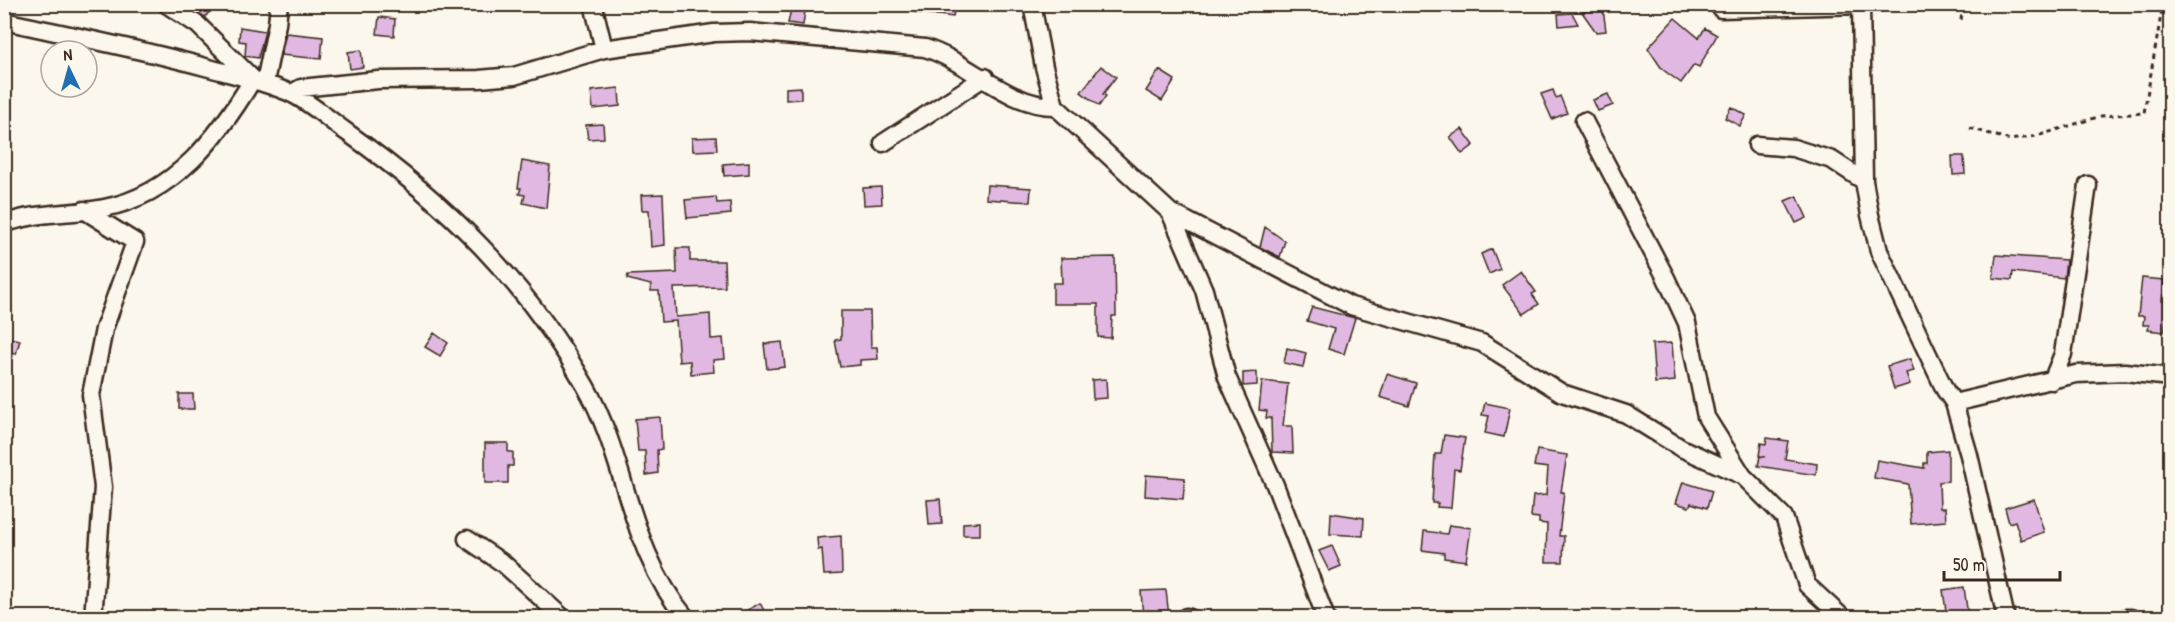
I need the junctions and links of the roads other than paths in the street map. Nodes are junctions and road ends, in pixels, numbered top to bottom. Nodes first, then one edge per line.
1 (166, 4) edge
2 (279, 4) edge
3 (593, 4) edge
4 (1032, 4) edge
5 (1861, 5) edge
6 (1721, 9) dead end
7 (4, 21) edge
8 (604, 49) junction
9 (985, 78) junction
10 (259, 81) junction
11 (292, 93) junction
12 (1055, 106) junction
13 (1584, 121) dead end
14 (883, 143) dead end
15 (1757, 145) dead end
16 (1864, 181) junction
17 (2088, 185) dead end
18 (84, 210) junction
19 (1170, 212) junction
20 (4, 224) edge
21 (2170, 377) edge
22 (2052, 381) junction
23 (1954, 403) junction
24 (1743, 476) junction
25 (467, 539) dead end
26 (681, 615) edge
27 (93, 618) edge
28 (563, 618) edge
29 (1326, 618) edge
30 (1843, 618) edge
31 (2006, 618) edge
32 (2126, 618) edge
33 (2131, 618) edge

1 - 10 street
2 - 10 street
3 - 8 street
4 - 12 street
5 - 6 street
5 - 16 street
7 - 10 street
8 - 9 street
8 - 11 street
9 - 12 street
9 - 14 street
10 - 11 street
10 - 18 street
11 - 26 street
12 - 19 street
13 - 24 street
15 - 16 street
16 - 23 street
17 - 22 street
18 - 20 street
18 - 27 street
19 - 24 street
19 - 29 street
21 - 22 street
22 - 23 street
23 - 31 street
24 - 30 street
25 - 28 street
32 - 33 street

